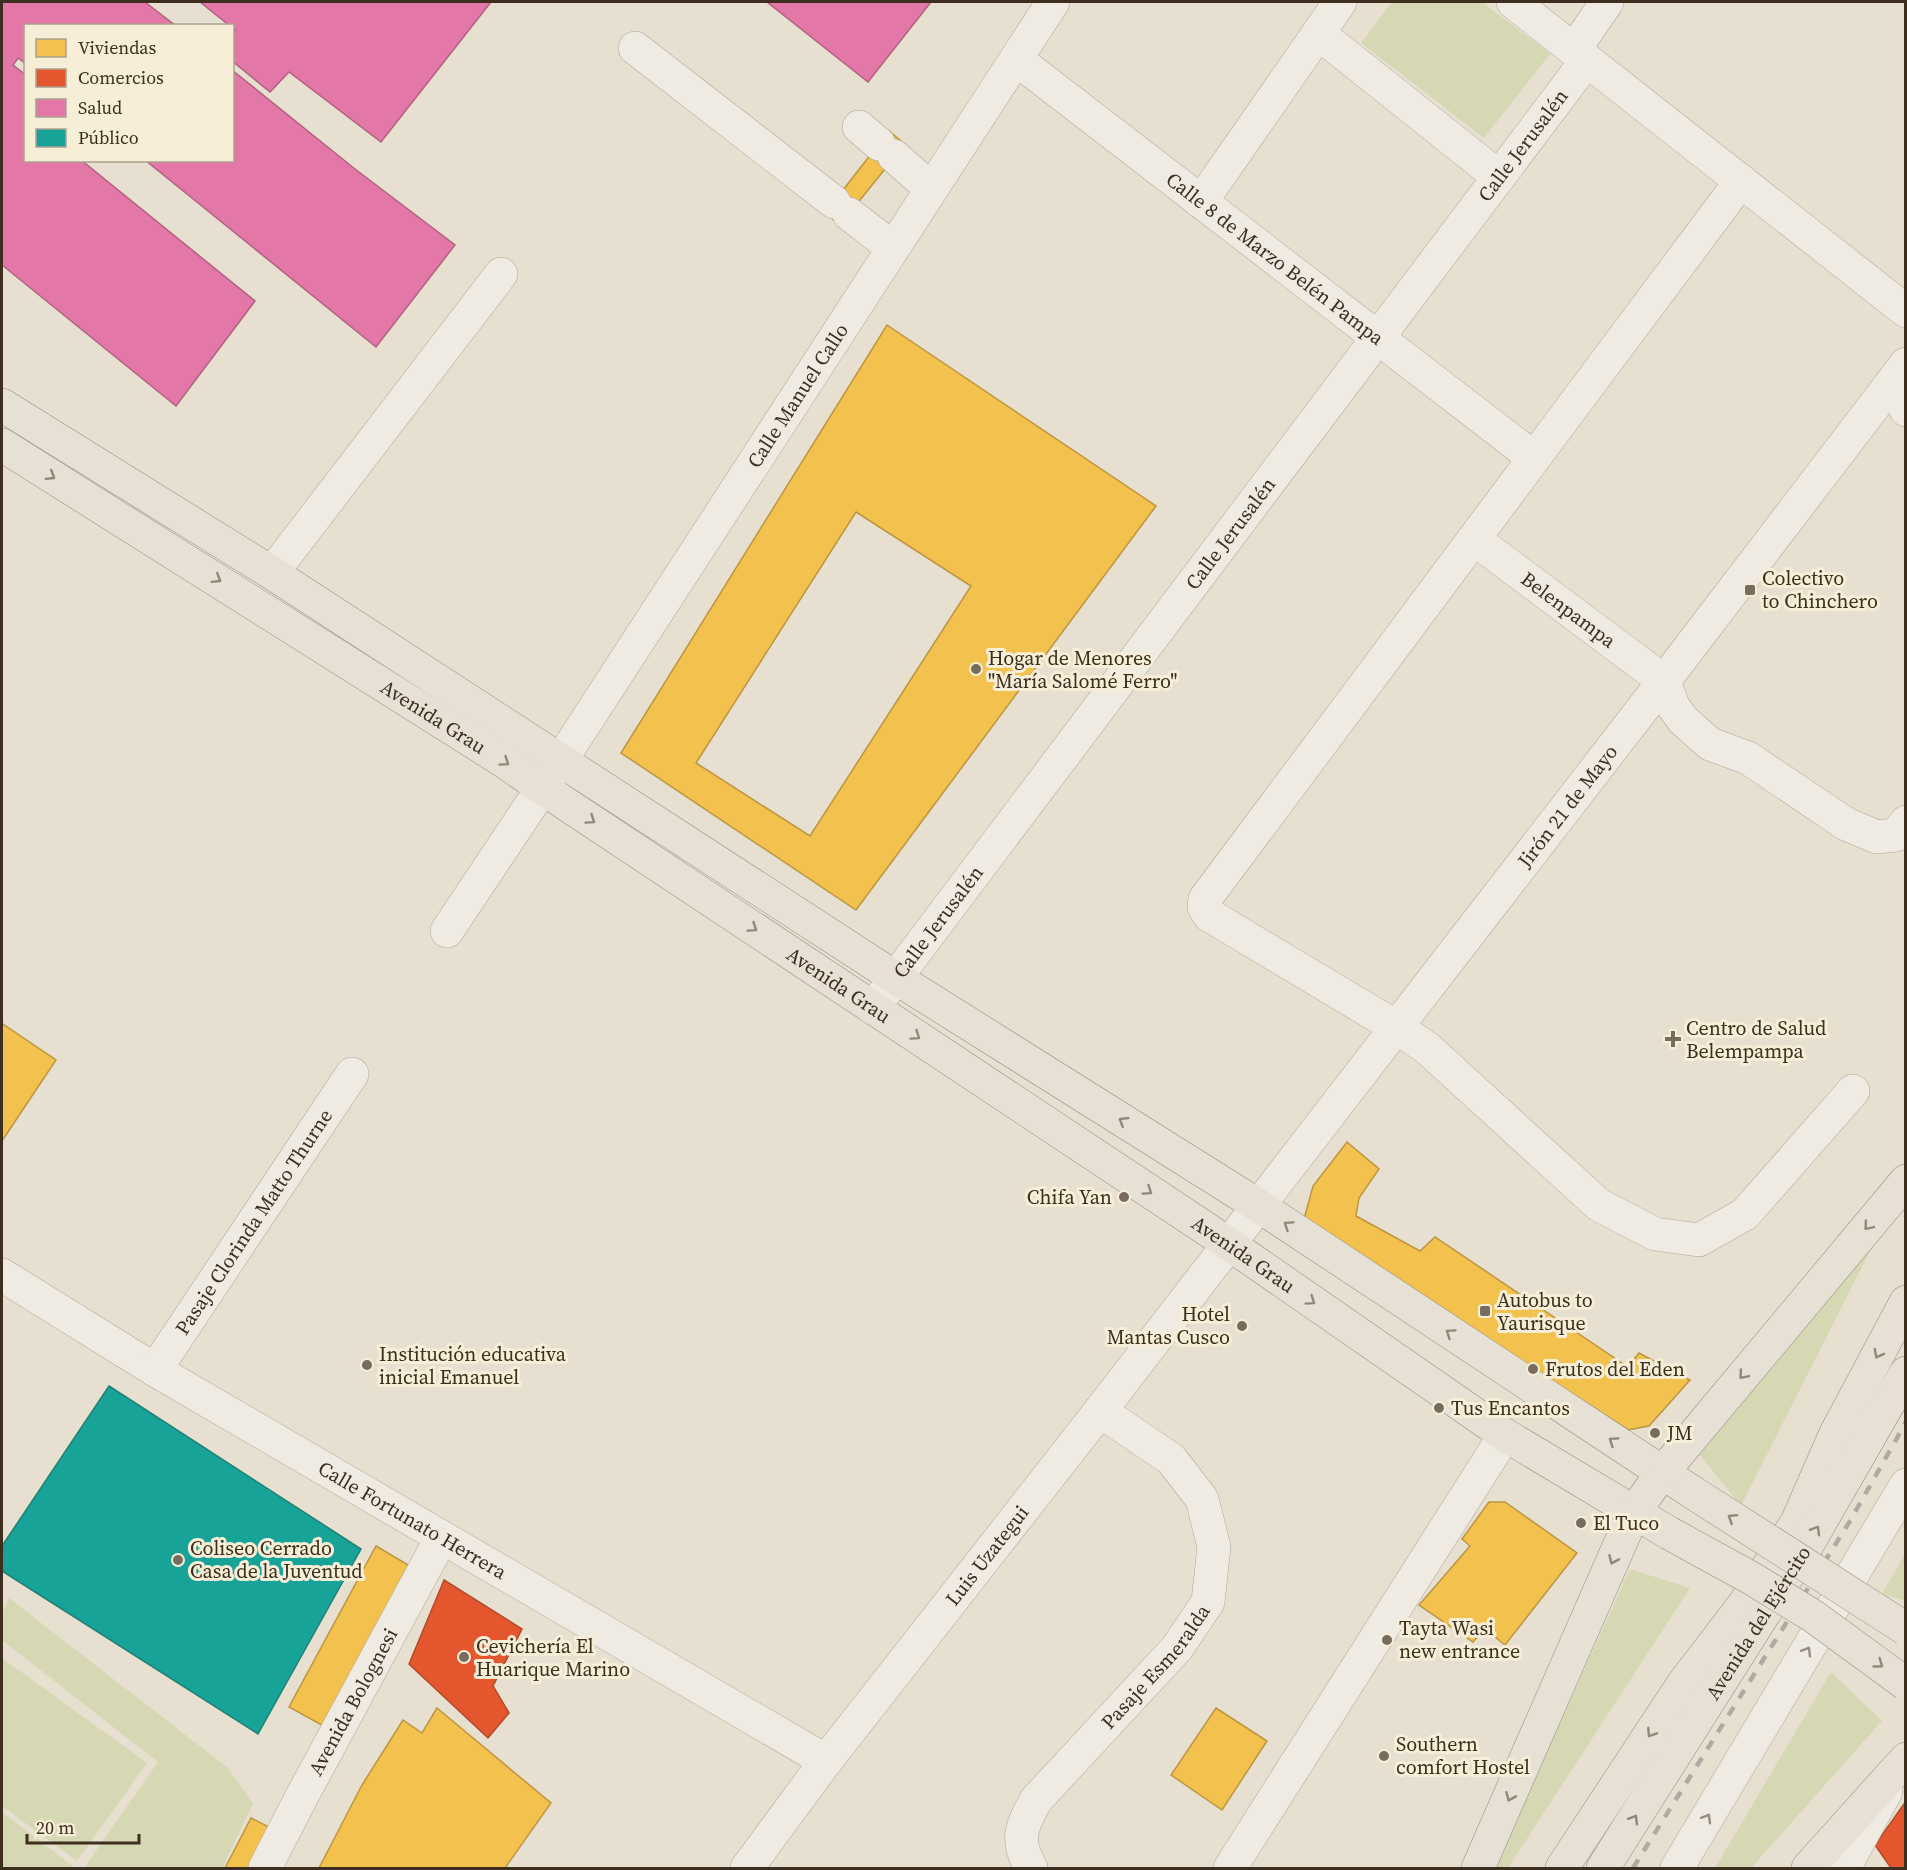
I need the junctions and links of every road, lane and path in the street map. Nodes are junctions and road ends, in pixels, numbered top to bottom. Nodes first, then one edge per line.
1 (1053, 2) edge
2 (1340, 2) edge
3 (1513, 2) edge
4 (1607, 2) edge
5 (1318, 33) junction
6 (635, 48) dead end
7 (1580, 55) junction
8 (1016, 59) junction
9 (877, 142) dead end
10 (1499, 177) junction
11 (1741, 182) junction
12 (931, 189) junction
13 (1201, 202) junction
14 (893, 248) junction
15 (501, 274) dead end
16 (1905, 311) edge
17 (1378, 338) junction
18 (1901, 385) edge
19 (2, 405) edge
20 (2, 445) edge
21 (1534, 458) junction
22 (1474, 539) junction
23 (273, 573) junction
24 (1664, 681) junction
25 (561, 760) junction
26 (542, 788) junction
27 (1905, 822) edge
28 (447, 931) dead end
29 (896, 978) junction
30 (873, 1008) junction
31 (1396, 1027) junction
32 (352, 1074) dead end
33 (1852, 1091) dead end
34 (1905, 1181) edge
35 (1259, 1206) junction
36 (1228, 1244) junction
37 (2, 1275) edge
38 (1905, 1302) edge
39 (155, 1370) junction
40 (1905, 1373) edge
41 (1100, 1411) junction
42 (1505, 1435) junction
43 (1662, 1473) junction
44 (1905, 1485) edge
45 (1634, 1512) junction
46 (442, 1537) junction
47 (1905, 1629) edge
48 (1905, 1684) edge
49 (826, 1761) junction
50 (1903, 1761) edge
51 (1853, 1863) edge
52 (265, 1869) edge
53 (747, 1869) edge
54 (1031, 1869) edge
55 (1230, 1869) edge
56 (1478, 1869) edge
57 (1562, 1869) edge
58 (1603, 1869) edge
59 (1677, 1869) edge
60 (1808, 1869) edge

1 - 8 street, Calle Manuel Callo
2 - 5 street
3 - 7 street
4 - 7 street, Calle Jerusalén
5 - 10 street
5 - 13 street
6 - 14 street
7 - 10 street, Calle Jerusalén
7 - 11 street
8 - 12 street, Calle Manuel Callo
8 - 13 street, Calle 8 de Marzo Belén Pampa
9 - 12 street
10 - 17 street, Calle Jerusalén
11 - 16 street
11 - 21 street
12 - 14 street, Calle Manuel Callo
13 - 17 street, Calle 8 de Marzo Belén Pampa
14 - 25 street, Calle Manuel Callo
15 - 23 street
17 - 21 street, Calle 8 de Marzo Belén Pampa
17 - 29 street, Calle Jerusalén
18 - 24 street, Jirón 21 de Mayo
19 - 23 main road, Avenida Grau
20 -> 26 main road, Avenida Grau
21 - 22 street
22 - 24 street, Belenpampa
22 - 31 street
23 - 25 main road, Avenida Grau
24 - 27 street
24 - 31 street, Jirón 21 de Mayo
25 - 26 street, Calle Manuel Callo
25 - 29 main road, Avenida Grau
26 - 28 street
26 -> 30 main road, Avenida Grau
29 - 30 street, Calle Jerusalén
35 -> 29 main road, Avenida Grau
30 -> 36 main road, Avenida Grau
31 - 33 street
31 - 35 street, Jirón 21 de Mayo
32 - 39 street, Pasaje Clorinda Matto Thurne
34 -> 43 main road
35 - 36 street, Jirón 21 de Mayo
43 -> 35 main road, Avenida Grau
36 - 41 street, Luis Uzategui
36 -> 42 main road, Avenida Grau
37 - 39 street, Calle Fortunato Herrera
38 -> 57 main road, Avenida del Ejército
39 - 46 street, Calle Fortunato Herrera
58 -> 40 main road, Avenida del Ejército
41 - 49 street, Luis Uzategui
41 - 54 street, Pasaje Esmeralda
42 - 45 main road, Avenida Grau
42 - 55 street
43 - 45 main road
47 -> 43 main road, Avenida Grau, bridge
59 -> 44 street
45 -> 48 main road, Avenida Grau, bridge
45 -> 56 main road
46 - 49 street, Calle Fortunato Herrera
46 - 52 street, Avenida Bolognesi
49 - 53 street, Luis Uzategui
50 - 51 street
50 - 60 main road

